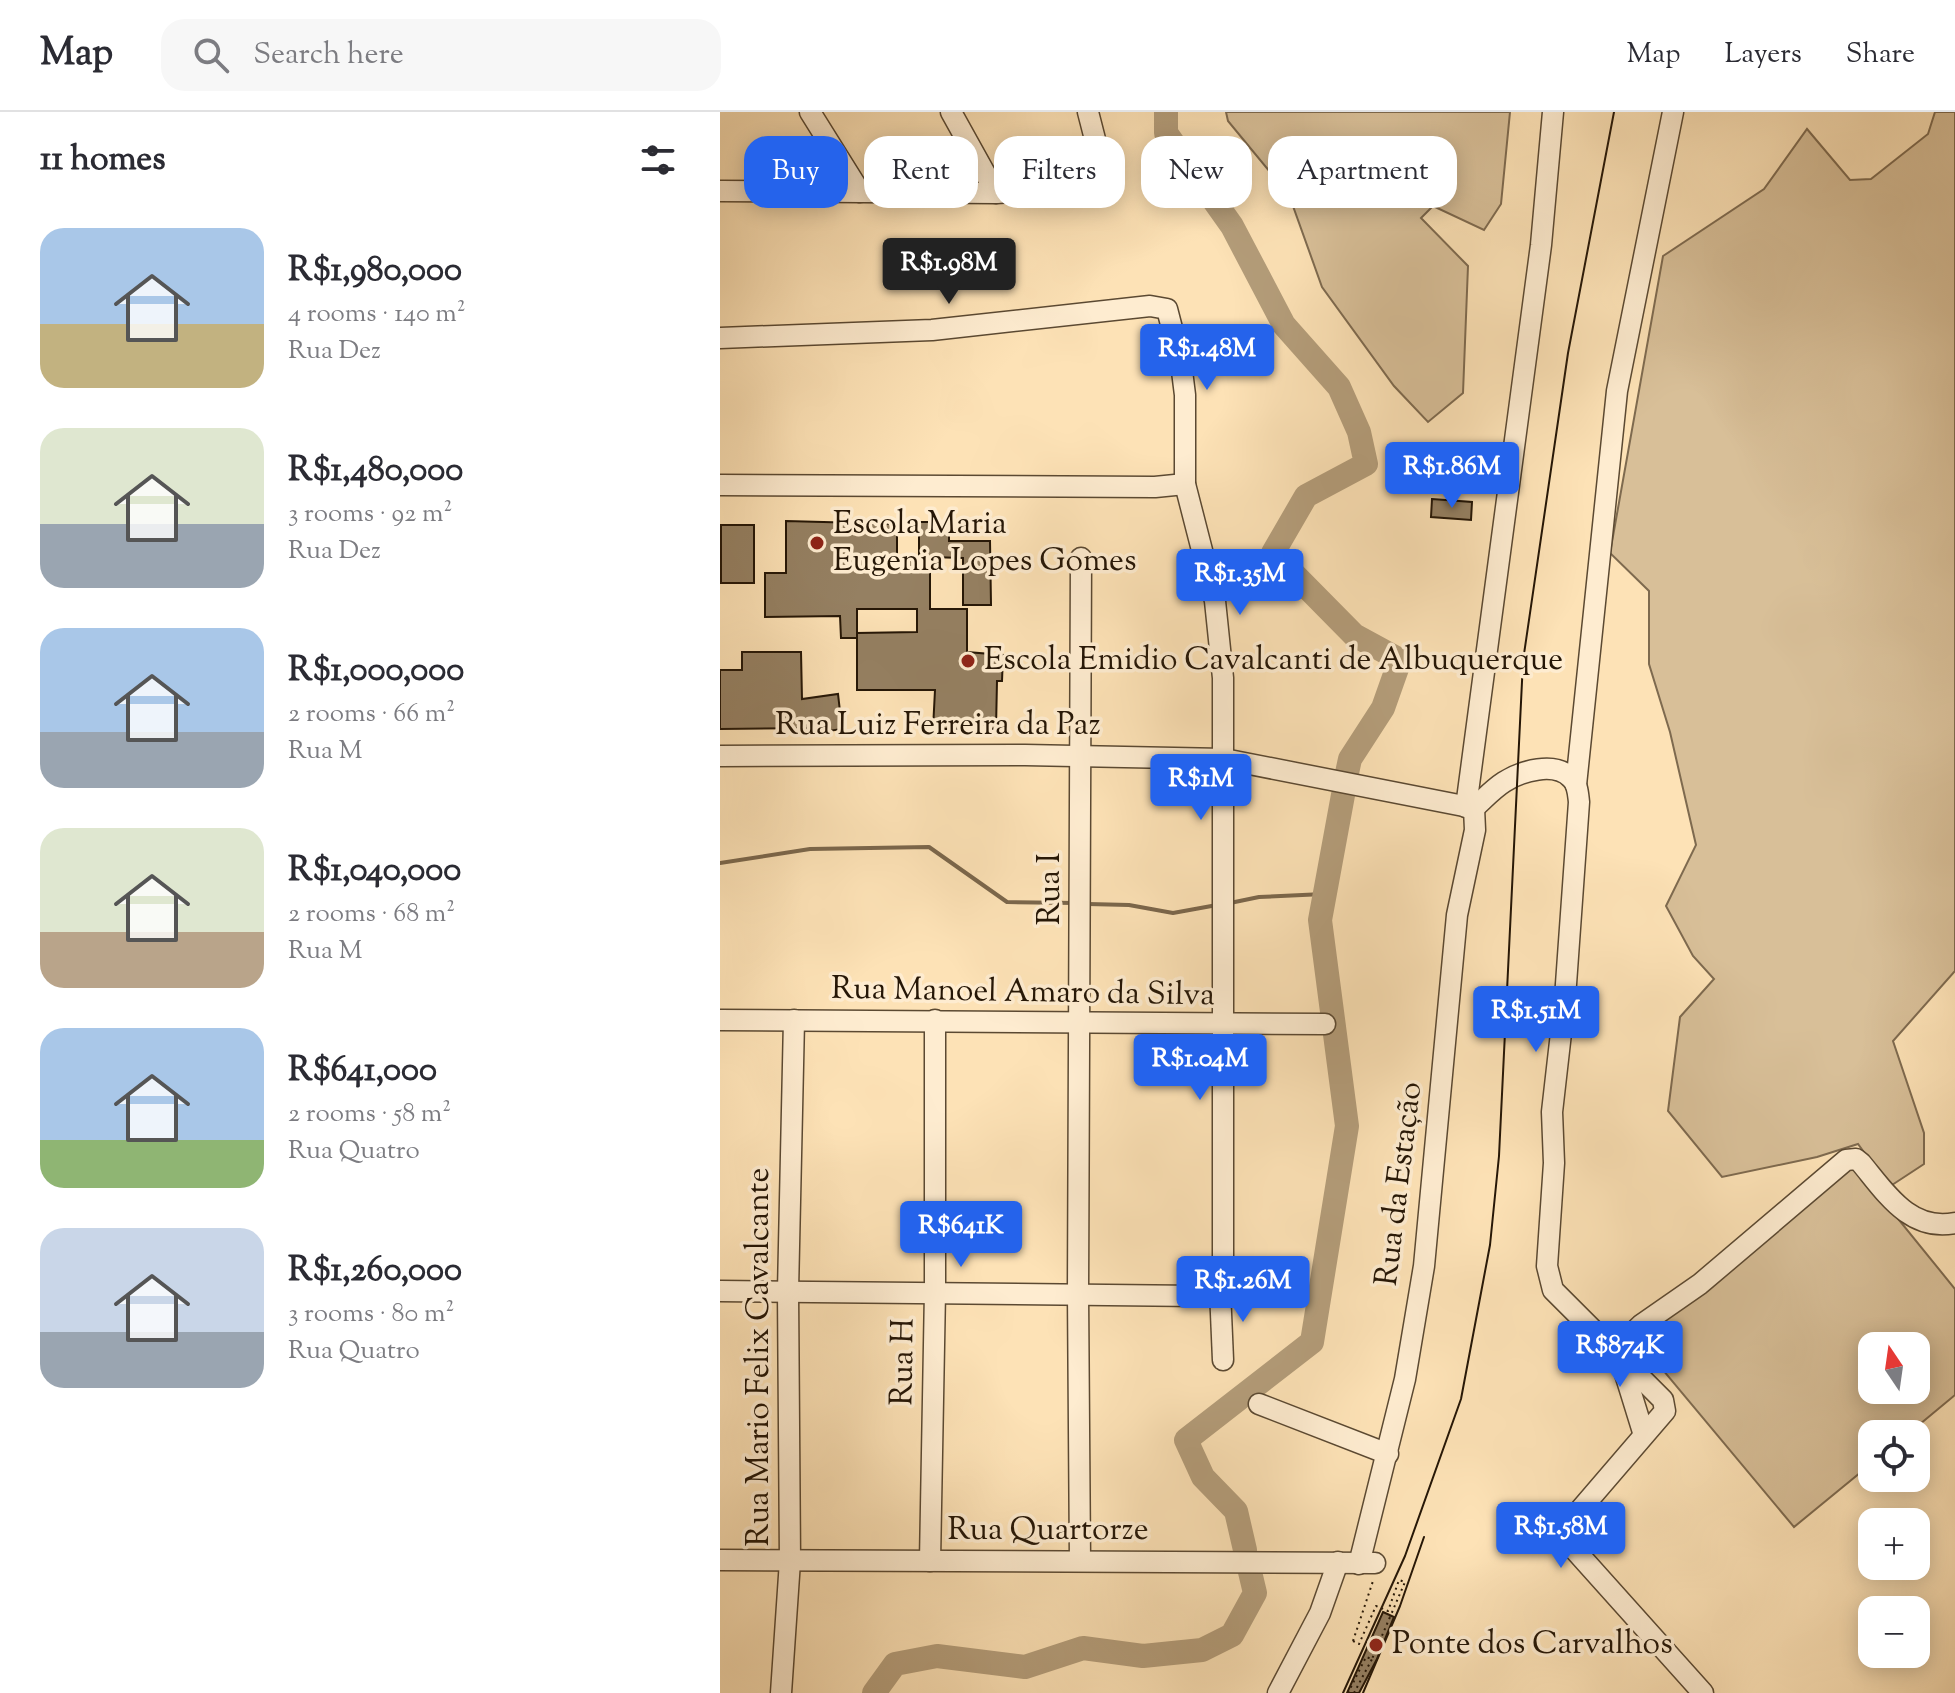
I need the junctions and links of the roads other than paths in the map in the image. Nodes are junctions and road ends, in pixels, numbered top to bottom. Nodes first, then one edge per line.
1 (810, 112) edge
2 (951, 112) edge
3 (1088, 112) edge
4 (1553, 112) edge
5 (1673, 112) edge
6 (1094, 136) edge
7 (994, 189) edge
8 (720, 191) edge
9 (860, 192) junction
10 (994, 193) edge
11 (720, 338) edge
12 (1185, 484) junction
13 (720, 485) edge
14 (1081, 558) dead end
15 (720, 756) edge
16 (1080, 757) junction
17 (1224, 759) junction
18 (1576, 785) junction
19 (1470, 807) junction
20 (720, 1020) edge
21 (794, 1020) junction
22 (935, 1020) junction
23 (1081, 1021) junction
24 (1325, 1024) dead end
25 (1221, 1025) junction
26 (1955, 1223) edge
27 (1221, 1285) junction
28 (720, 1291) edge
29 (788, 1291) junction
30 (935, 1291) junction
31 (1078, 1293) junction
32 (1617, 1356) junction
33 (1223, 1360) dead end
34 (1259, 1404) dead end
35 (1643, 1432) junction
36 (1388, 1454) junction
37 (720, 1560) edge
38 (790, 1561) junction
39 (930, 1561) junction
40 (1080, 1561) junction
41 (1338, 1562) junction
42 (1367, 1563) joint
43 (781, 1693) edge
44 (1278, 1693) edge
45 (1703, 1693) edge

1 - 9 street
2 - 7 street
3 - 6 street
4 - 19 street, Rua da Estação
5 - 18 street
8 - 9 street
9 - 10 street
11 - 12 street
12 - 13 street
12 - 17 street
14 - 16 street
15 - 16 street, Rua Luiz Ferreira da Paz
16 - 17 street, Rua Luiz Ferreira da Paz
16 - 23 street, Rua I
17 - 19 street, Rua Luiz Ferreira da Paz
17 - 25 street
18 - 19 street
18 - 32 street
19 - 36 street, Rua da Estação
20 - 21 street, Rua Manoel Amaro da Silva
21 - 22 street, Rua Manoel Amaro da Silva
21 - 29 street, Rua Mario Felix Cavalcante
22 - 23 street, Rua Manoel Amaro da Silva
22 - 30 street, Rua H
23 - 25 street, Rua Manoel Amaro da Silva
23 - 31 street, Rua I
24 - 25 street, Rua Manoel Amaro da Silva
25 - 27 street
26 - 32 street
27 - 31 street
27 - 33 street
28 - 29 street
29 - 30 street
29 - 38 street, Rua Mario Felix Cavalcante
30 - 31 street
30 - 39 street, Rua H
31 - 40 street, Rua I
32 - 35 street
32 - 35 street
34 - 36 street
35 - 45 street
36 - 42 street, Rua da Estação
37 - 38 street, Rua Quartorze
38 - 39 street, Rua Quartorze
38 - 43 street, Rua Mario Felix Cavalcante
39 - 40 street, Rua Quartorze
40 - 41 street, Rua Quartorze
41 - 42 street, Rua Quartorze
41 - 44 street

